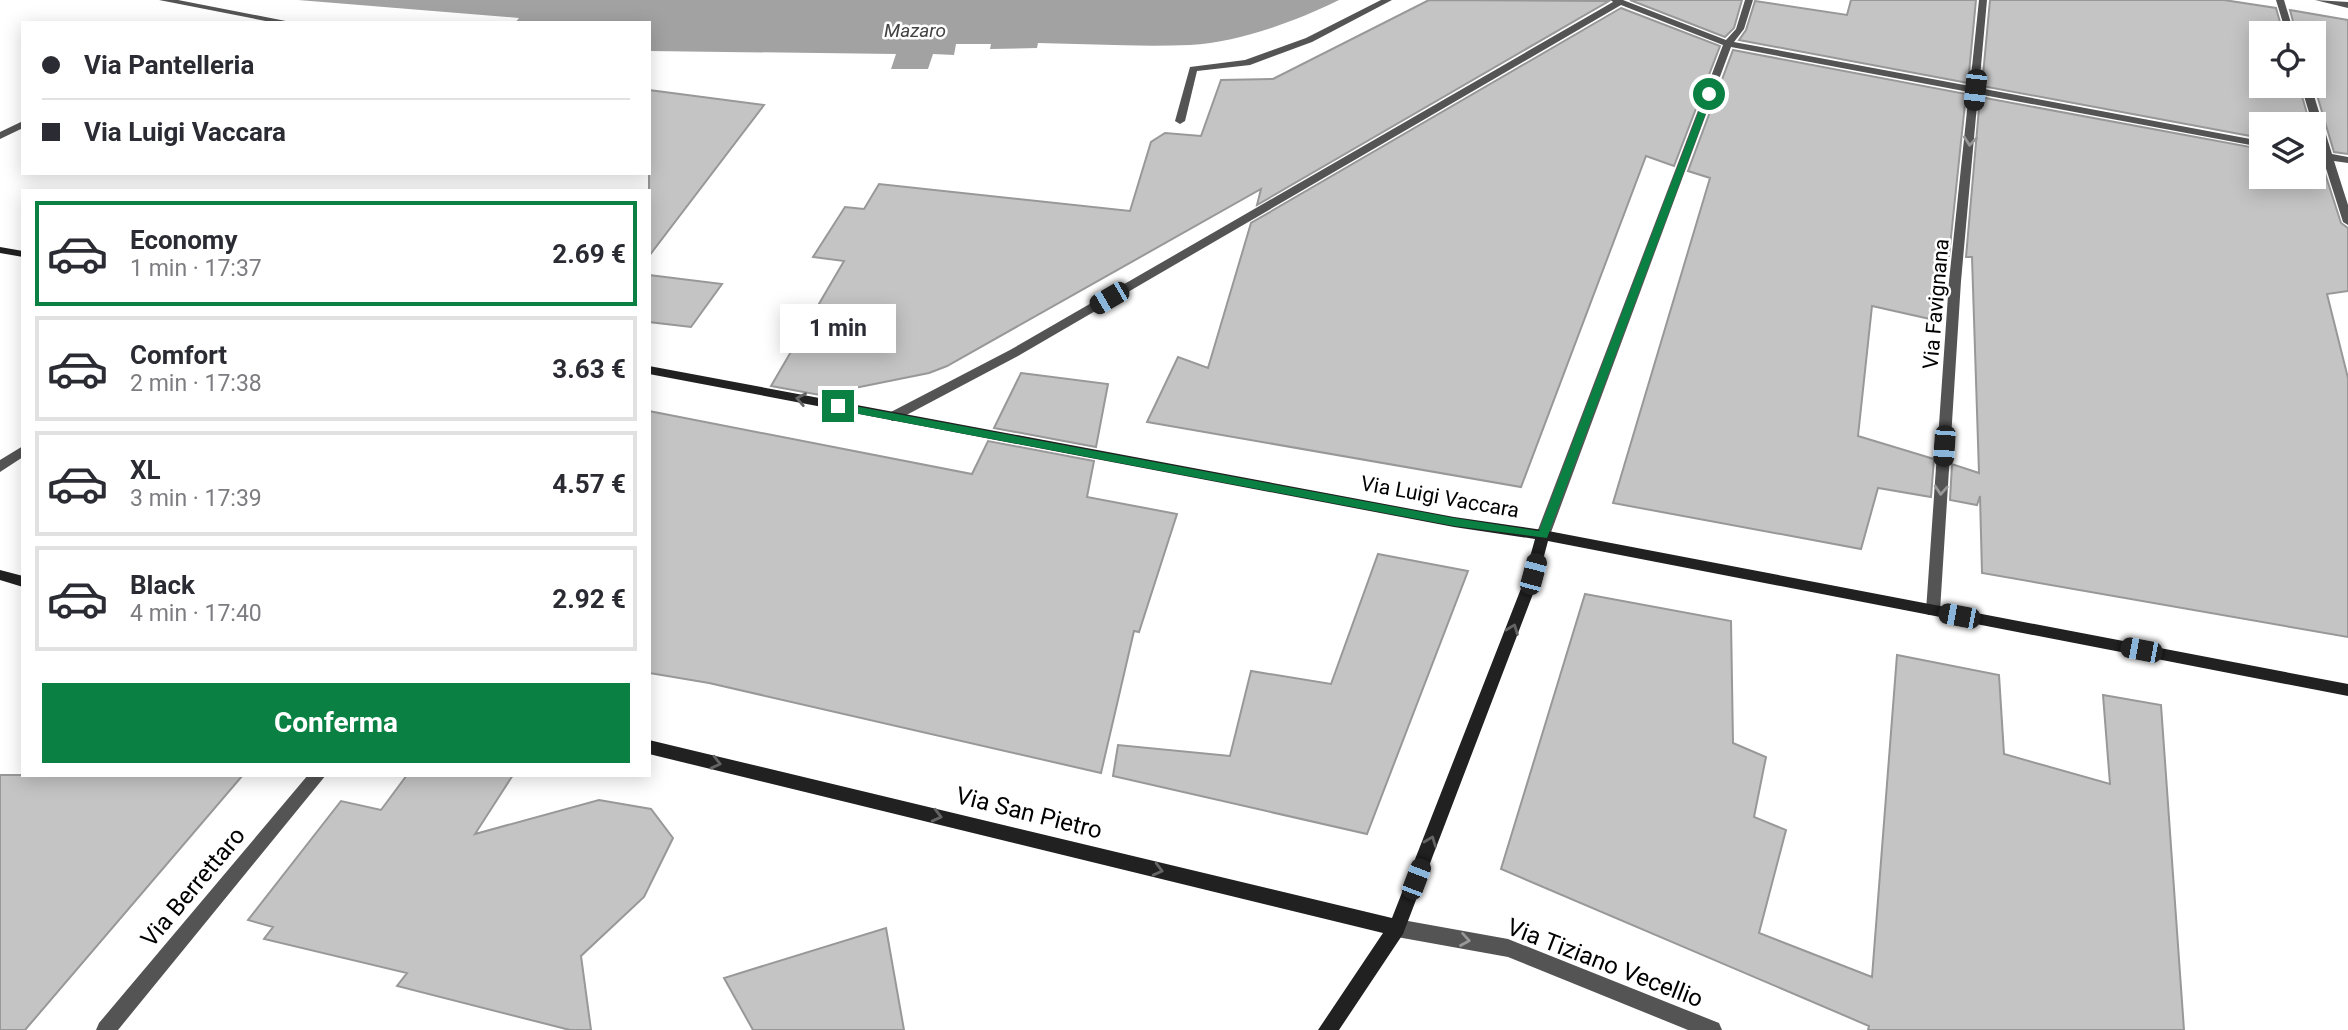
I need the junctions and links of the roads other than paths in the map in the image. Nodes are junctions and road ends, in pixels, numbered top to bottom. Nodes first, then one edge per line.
1 (163, 0) edge
2 (1388, 0) edge
3 (1749, 0) edge
4 (1983, 0) edge
5 (2280, 0) edge
6 (2319, 0) edge
7 (1617, 1) edge
8 (2348, 5) edge
9 (233, 14) junction
10 (220, 21) edge
11 (279, 21) edge
12 (2286, 21) edge
13 (1728, 44) junction
14 (1975, 90) junction
15 (2310, 98) edge
16 (1180, 121) dead end
17 (21, 125) edge
18 (0, 136) edge
19 (2249, 142) edge
20 (2328, 156) junction
21 (2348, 160) edge
22 (2348, 222) edge
23 (0, 250) edge
24 (21, 254) edge
25 (651, 370) edge
26 (892, 417) junction
27 (21, 451) edge
28 (0, 467) edge
29 (1543, 536) junction
30 (0, 575) edge
31 (21, 581) edge
32 (1933, 611) junction
33 (2348, 690) edge
34 (651, 747) edge
35 (316, 777) edge
36 (1397, 928) junction
37 (106, 1030) edge
38 (1328, 1030) edge
39 (1712, 1030) edge

1 - 9 street
2 - 16 street
3 - 13 street
4 - 14 street, Via Favignana
5 - 12 street
6 - 8 street
7 - 13 street
7 - 26 street
9 - 10 street
9 - 11 street
13 - 14 street
13 - 29 street
14 - 19 street
14 -> 32 street, Via Favignana
15 - 20 street
17 - 18 street
20 - 21 street
20 - 22 street
23 - 24 main road
26 -> 25 main road, Via Luigi Vaccara
26 - 29 main road, Via Luigi Vaccara
27 - 28 street
29 - 32 main road, Via Luigi Vaccara
36 -> 29 main road
30 - 31 main road
32 - 33 main road, Via Luigi Vaccara
34 -> 36 main road, Via San Pietro
35 - 37 street, Via Berrettaro
36 - 38 main road
36 -> 39 street, Via Tiziano Vecellio

